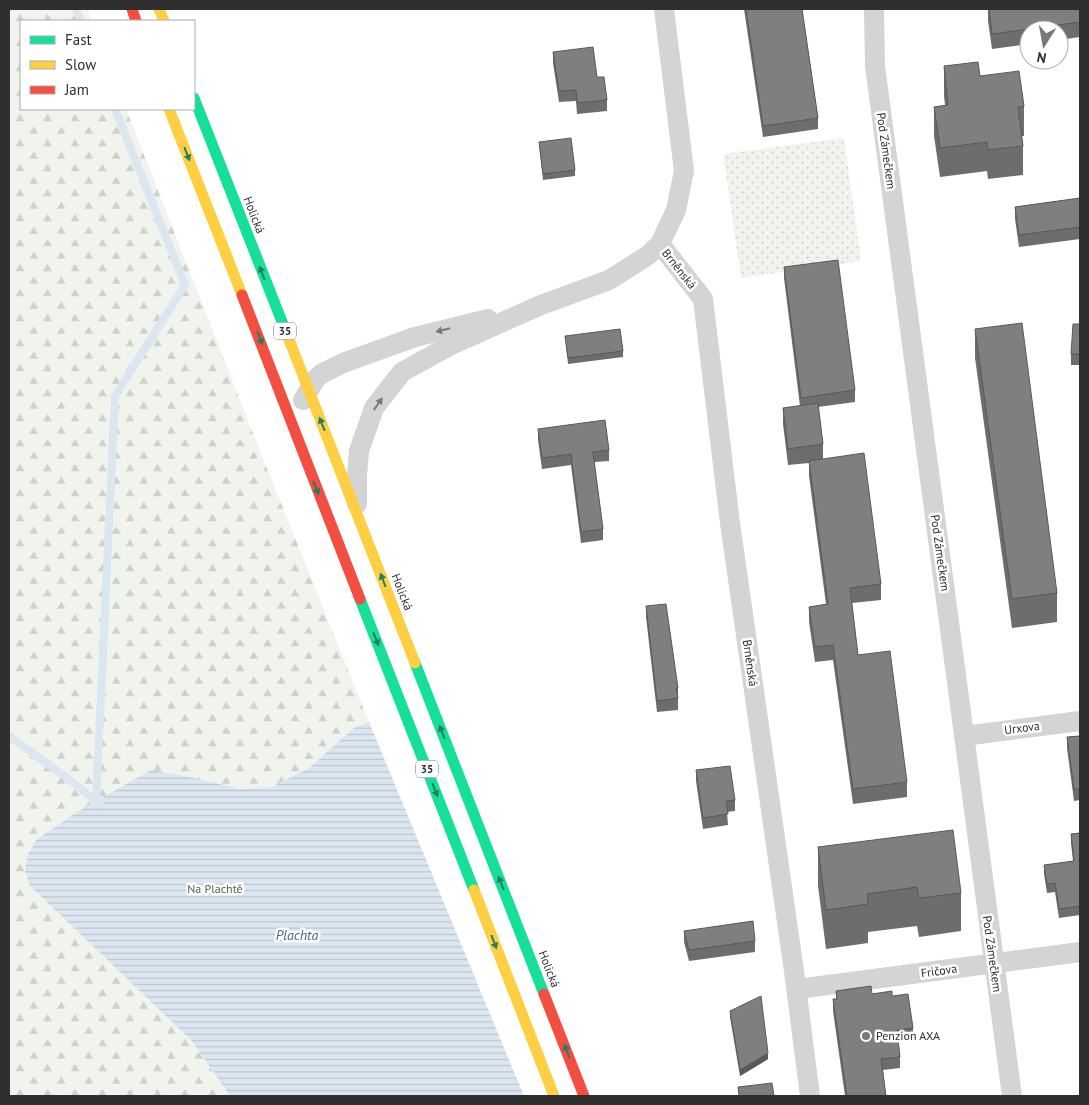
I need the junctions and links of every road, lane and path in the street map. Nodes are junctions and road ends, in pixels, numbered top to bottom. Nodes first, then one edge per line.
1 (664, 9) edge
2 (874, 9) edge
3 (195, 101) edge
4 (170, 110) edge
5 (660, 244) junction
6 (541, 305) junction
7 (288, 339) junction
8 (343, 363) junction
9 (308, 390) junction
10 (298, 442) junction
11 (359, 518) junction
12 (1080, 721) edge
13 (964, 736) junction
14 (1080, 952) edge
15 (993, 964) junction
16 (797, 989) junction
17 (554, 1096) edge
18 (584, 1096) edge
19 (810, 1096) edge
20 (1012, 1096) edge

1 - 5 street, Brněnská
2 - 13 street, Pod Zámečkem
7 -> 3 main road, Holická / 35
4 -> 10 main road, 35
5 - 6 street, Brněnská
5 - 16 street, Brněnská
6 -> 8 street, Brněnská
11 -> 6 street, Brněnská
7 - 8 street, Brněnská
7 - 9 main road, Holická / 35
8 - 9 street, Brněnská
9 - 10 street, Brněnská
11 -> 9 main road, Holická / 35
10 -> 17 main road, 35
18 -> 11 main road, Holická / 35
12 - 13 street, Urxova
13 - 15 street, Pod Zámečkem
14 - 15 street, Fričova
15 - 16 street, Fričova
15 - 20 street, Pod Zámečkem
16 - 19 street, Brněnská

